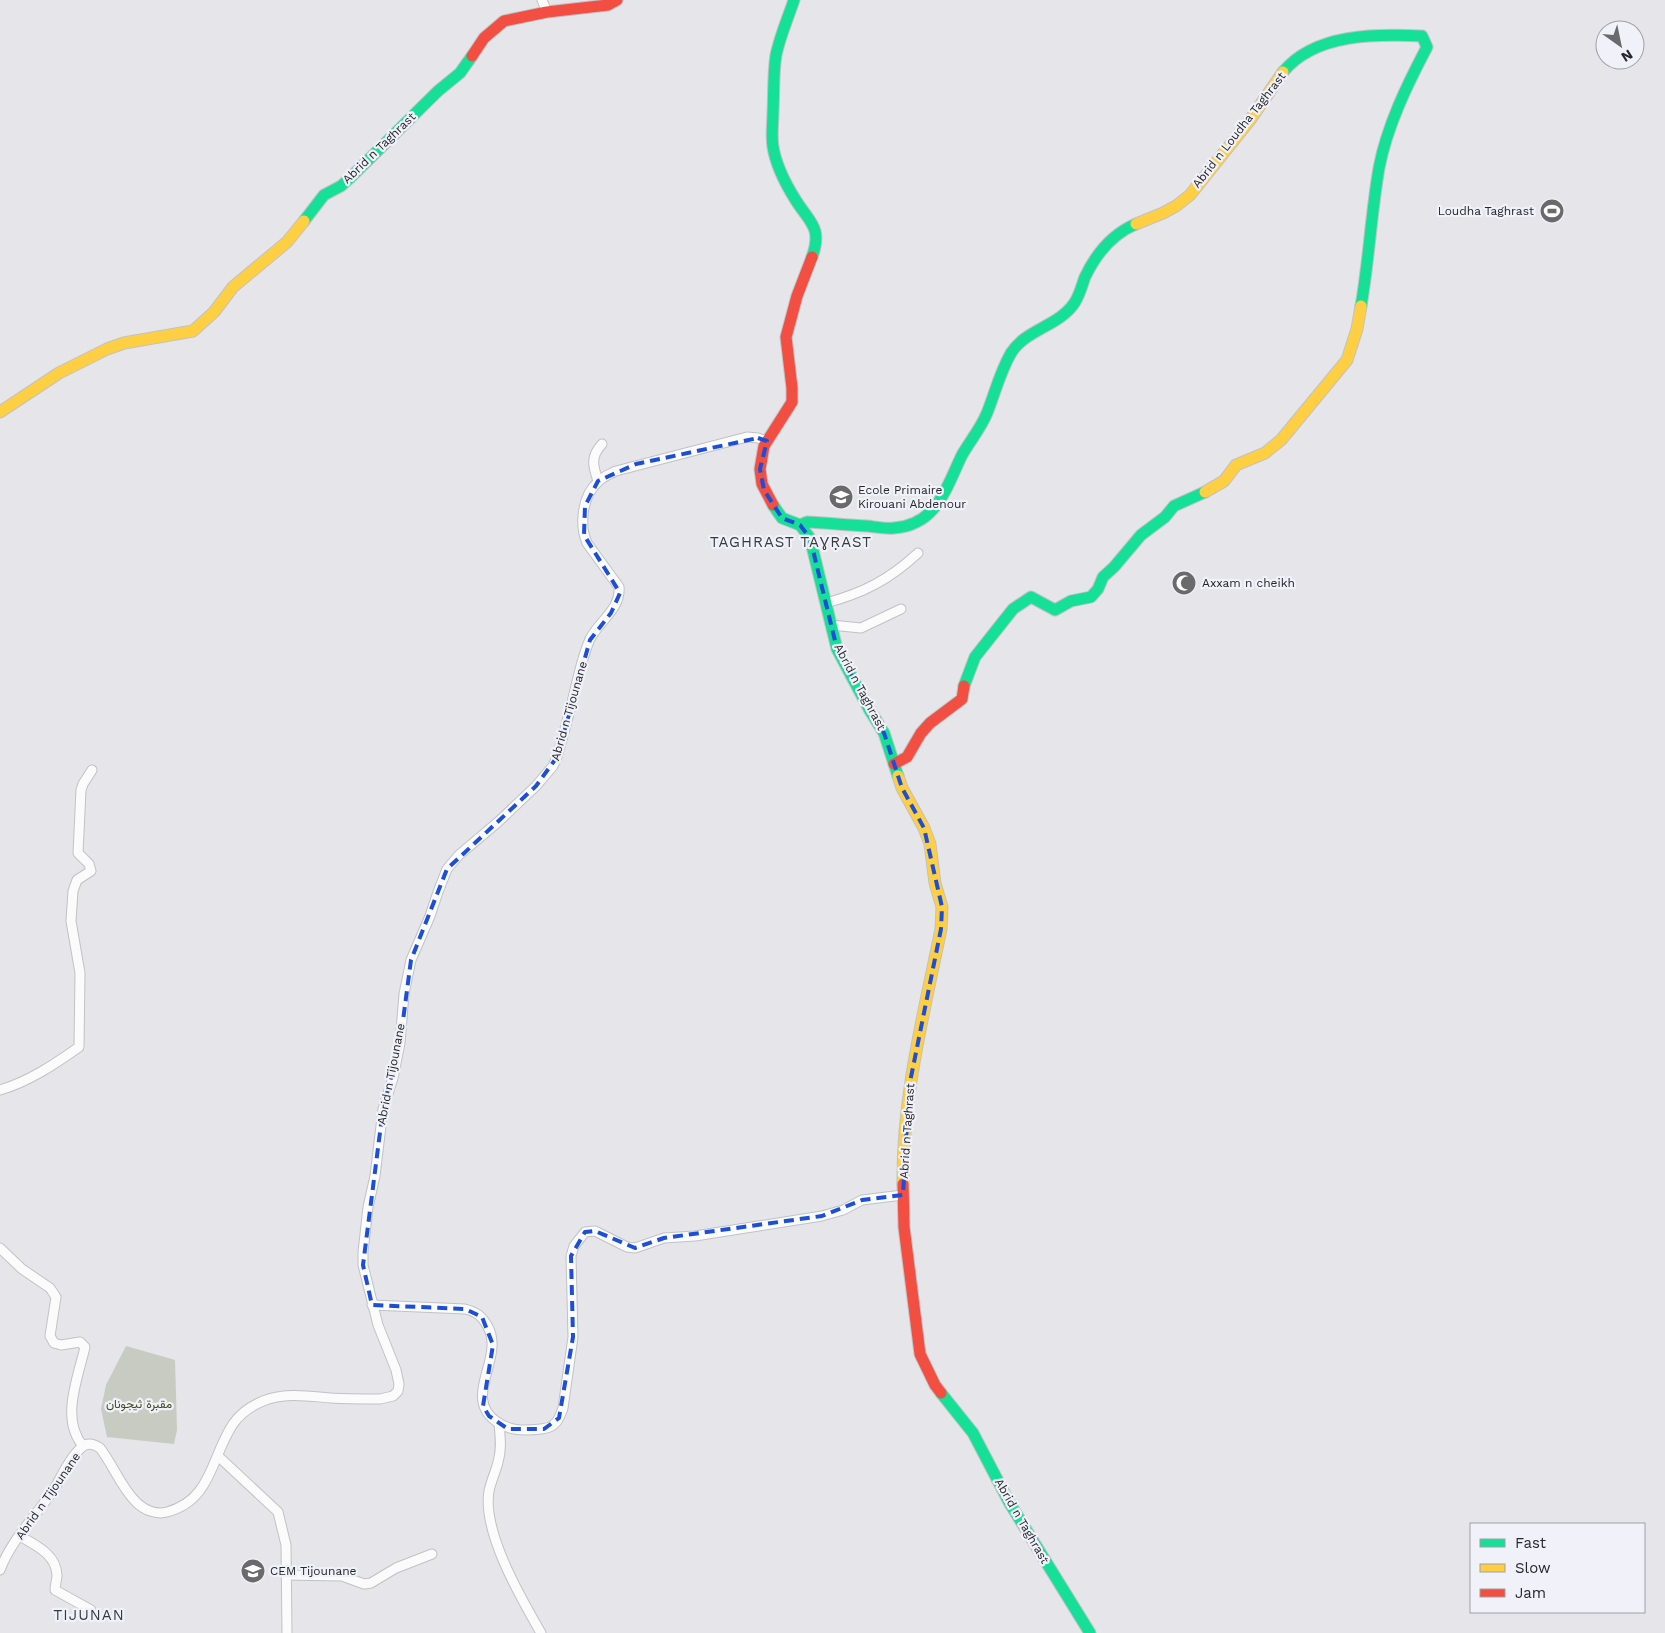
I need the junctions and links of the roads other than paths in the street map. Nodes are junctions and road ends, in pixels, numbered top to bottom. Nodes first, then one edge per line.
1 (542, 0) edge
2 (617, 0) edge
3 (794, 0) edge
4 (547, 12) junction
5 (0, 412) edge
6 (767, 441) junction
7 (602, 444) dead end
8 (598, 482) junction
9 (800, 525) junction
10 (918, 553) dead end
11 (826, 604) junction
12 (902, 609) dead end
13 (831, 625) junction
14 (894, 764) junction
15 (92, 770) dead end
16 (0, 1090) edge
17 (903, 1196) junction
18 (0, 1248) edge
19 (372, 1305) junction
20 (499, 1423) junction
21 (83, 1446) junction
22 (218, 1456) junction
23 (20, 1536) junction
24 (432, 1554) dead end
25 (0, 1570) edge
26 (286, 1575) junction
27 (91, 1610) dead end
28 (287, 1633) edge
29 (541, 1633) edge
30 (1090, 1633) edge

1 - 4 street
2 - 4 street, Abrid n Taghrast
3 - 6 street
4 - 5 street, Abrid n Taghrast
6 - 8 street, Abrid n Tijounane
6 - 9 street
7 - 8 street
8 - 19 street, Abrid n Tijounane
9 - 11 street, Abrid n Taghrast
9 - 14 street, Abrid n Loudha Taghrast
10 - 11 street
11 - 13 street, Abrid n Taghrast
12 - 13 street
13 - 14 street, Abrid n Taghrast
14 - 17 street, Abrid n Taghrast
15 - 16 street
17 - 20 street
17 - 30 street, Abrid n Taghrast
18 - 21 street
19 - 20 street
19 - 22 street, Abrid n Tijounane
20 - 29 street
21 - 22 street, Abrid n Tijounane
21 - 23 street, Abrid n Tijounane
22 - 26 street
23 - 25 street, Abrid n Tijounane
23 - 27 street
24 - 26 street
26 - 28 street

